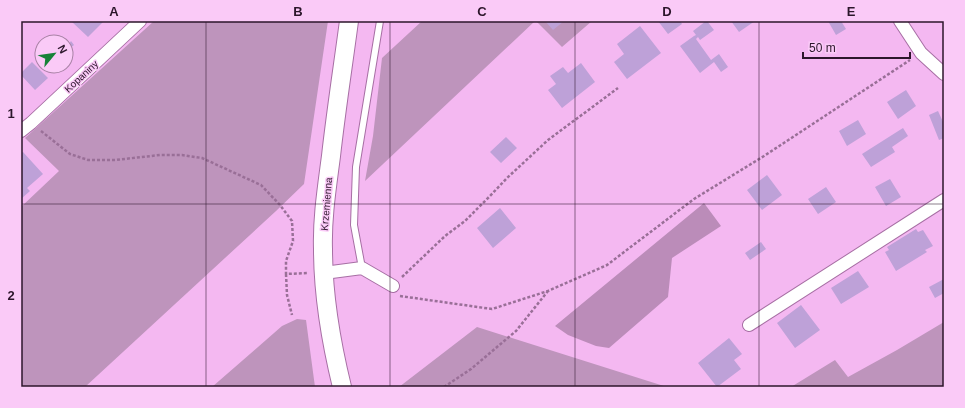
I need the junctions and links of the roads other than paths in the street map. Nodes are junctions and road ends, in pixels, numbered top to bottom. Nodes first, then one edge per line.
1 (140, 21) edge
2 (349, 21) edge
3 (380, 21) edge
4 (900, 21) edge
5 (944, 74) edge
6 (21, 131) edge
7 (944, 200) edge
8 (362, 268) junction
9 (324, 273) junction
10 (393, 286) road end
11 (748, 325) dead end
12 (342, 387) edge

1 - 6 street, Kopaniny
2 - 9 main road, Krzemienna
3 - 8 lane
4 - 5 street
7 - 11 street
8 - 9 street
8 - 10 street
9 - 12 main road, Krzemienna

